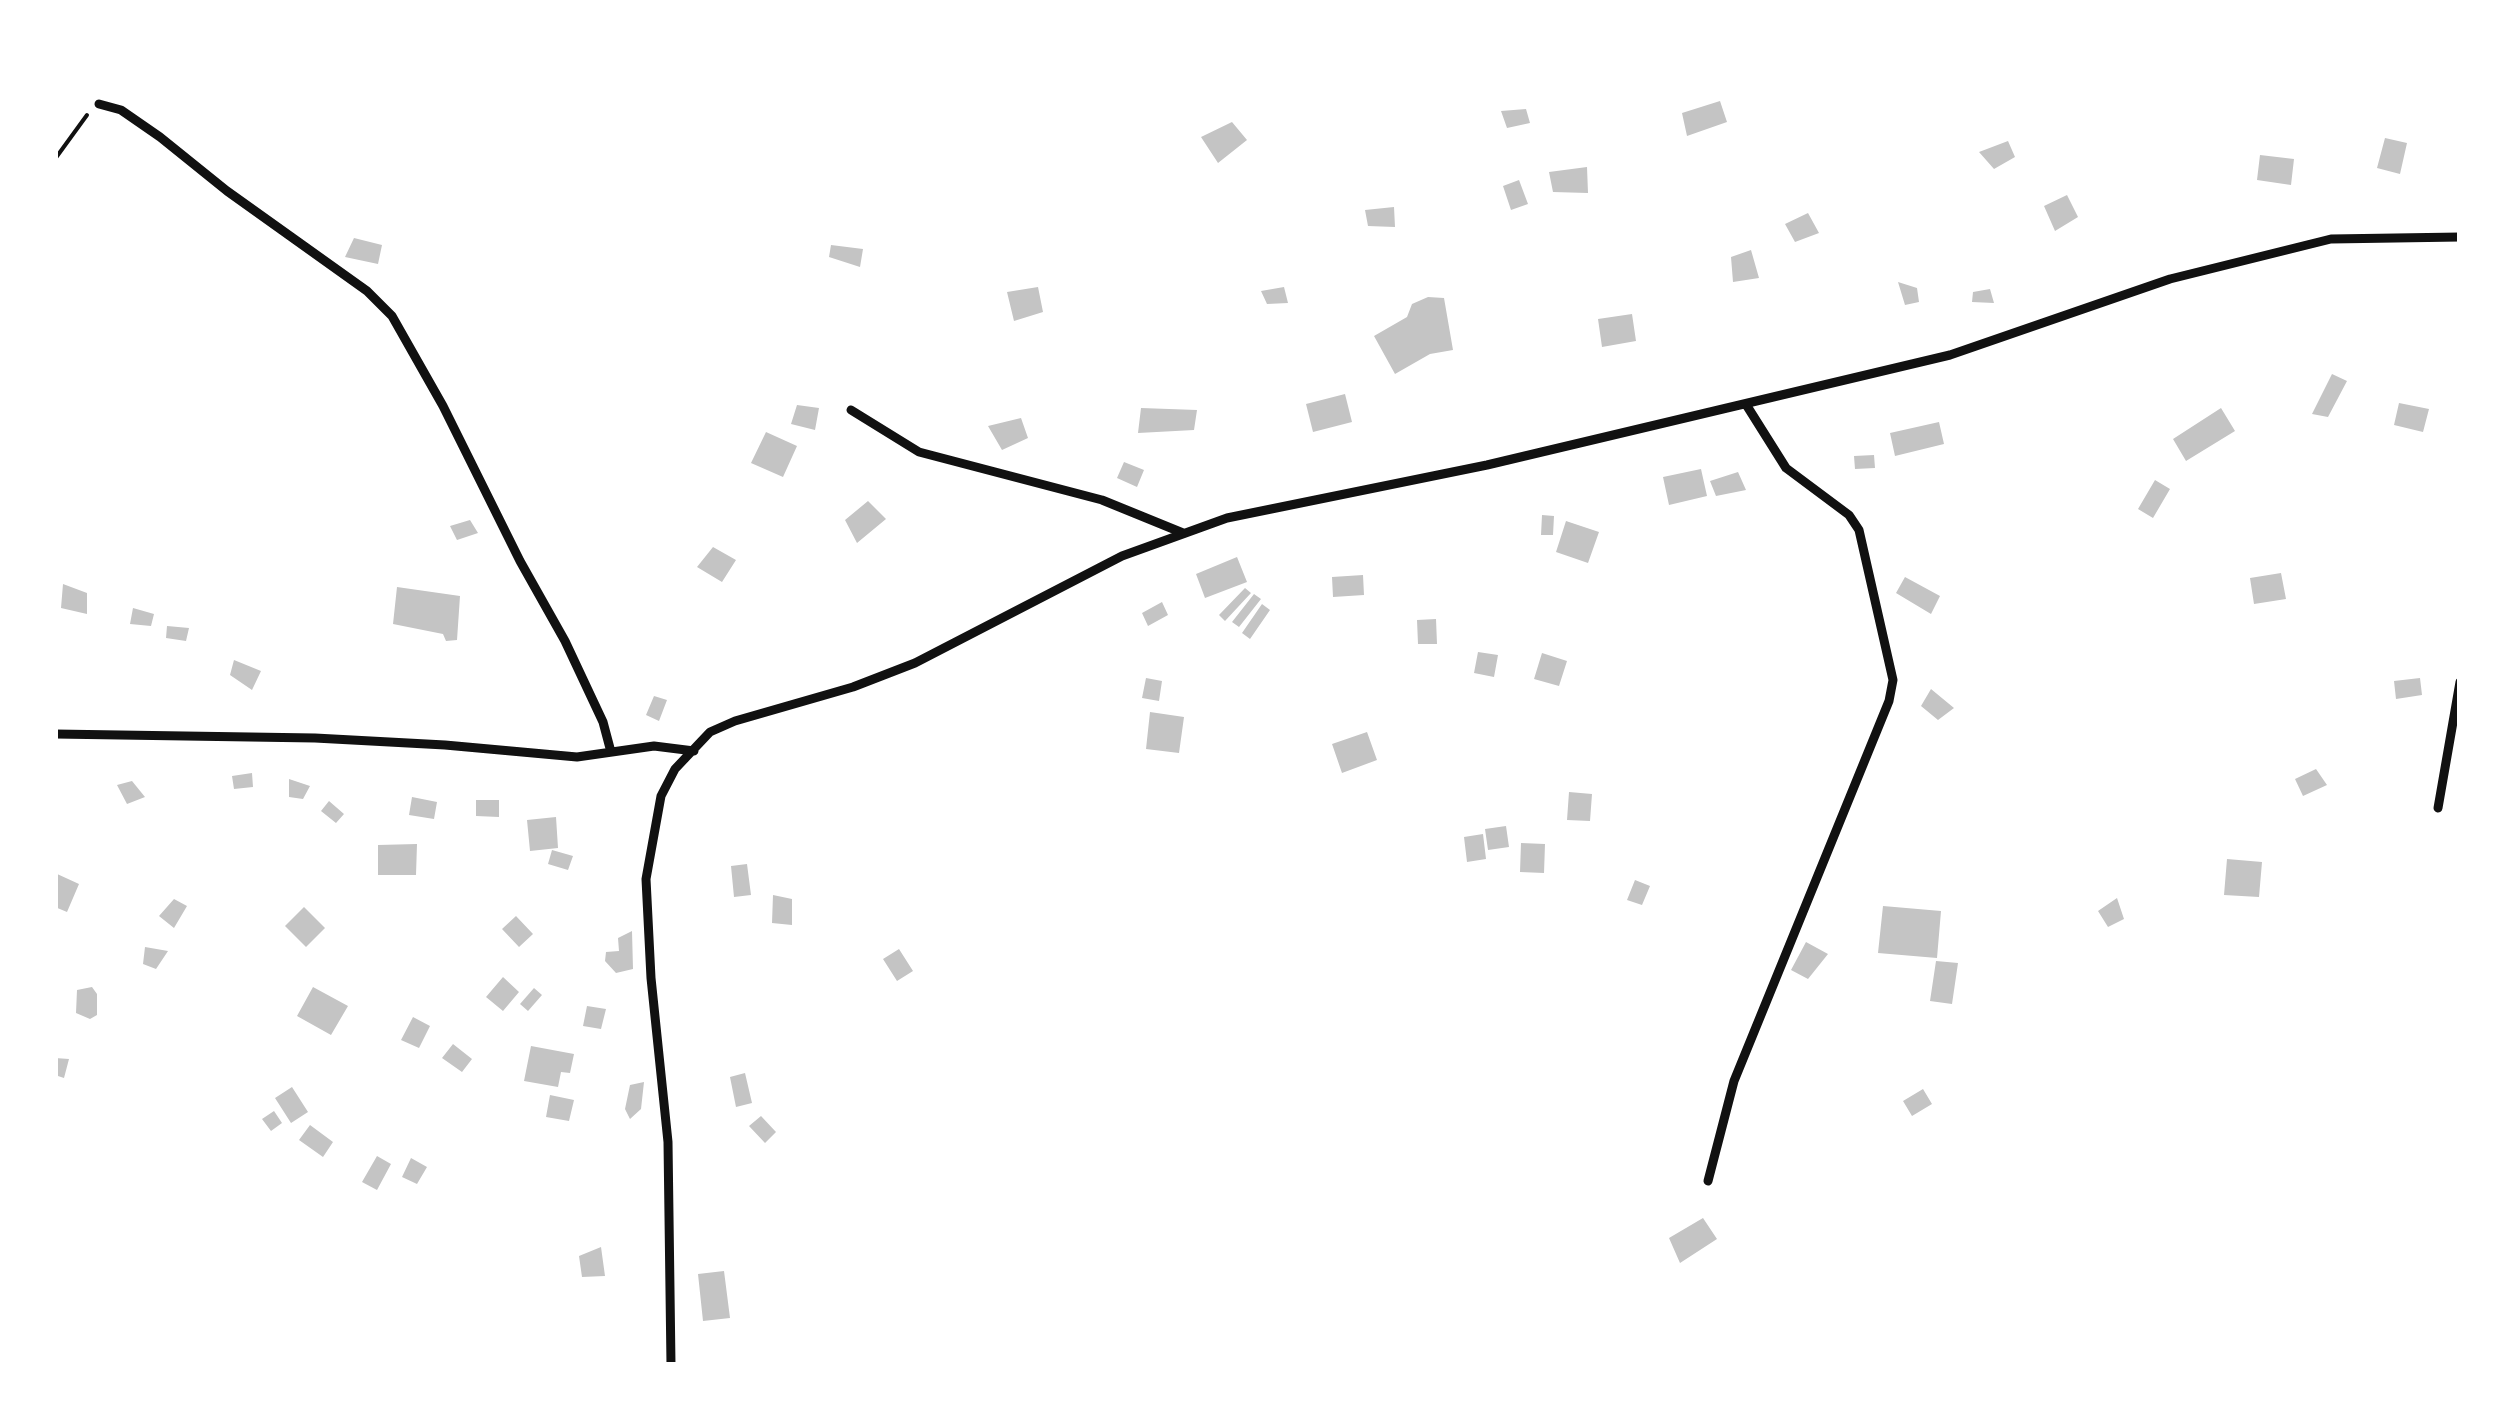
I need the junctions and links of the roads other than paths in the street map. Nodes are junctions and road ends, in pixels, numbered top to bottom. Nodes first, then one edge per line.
1 (99, 104) road end
2 (2460, 237) edge
3 (1747, 406) junction
4 (851, 410) dead end
5 (1183, 533) junction
6 (2460, 682) edge
7 (55, 734) edge
8 (694, 751) junction
9 (611, 752) junction
10 (2438, 808) dead end
11 (1708, 1181) dead end
12 (671, 1365) edge

1 - 9 street
2 - 3 street
3 - 5 street
3 - 11 street
4 - 5 street
5 - 8 street
6 - 10 street
7 - 9 street
8 - 9 street
8 - 12 street

